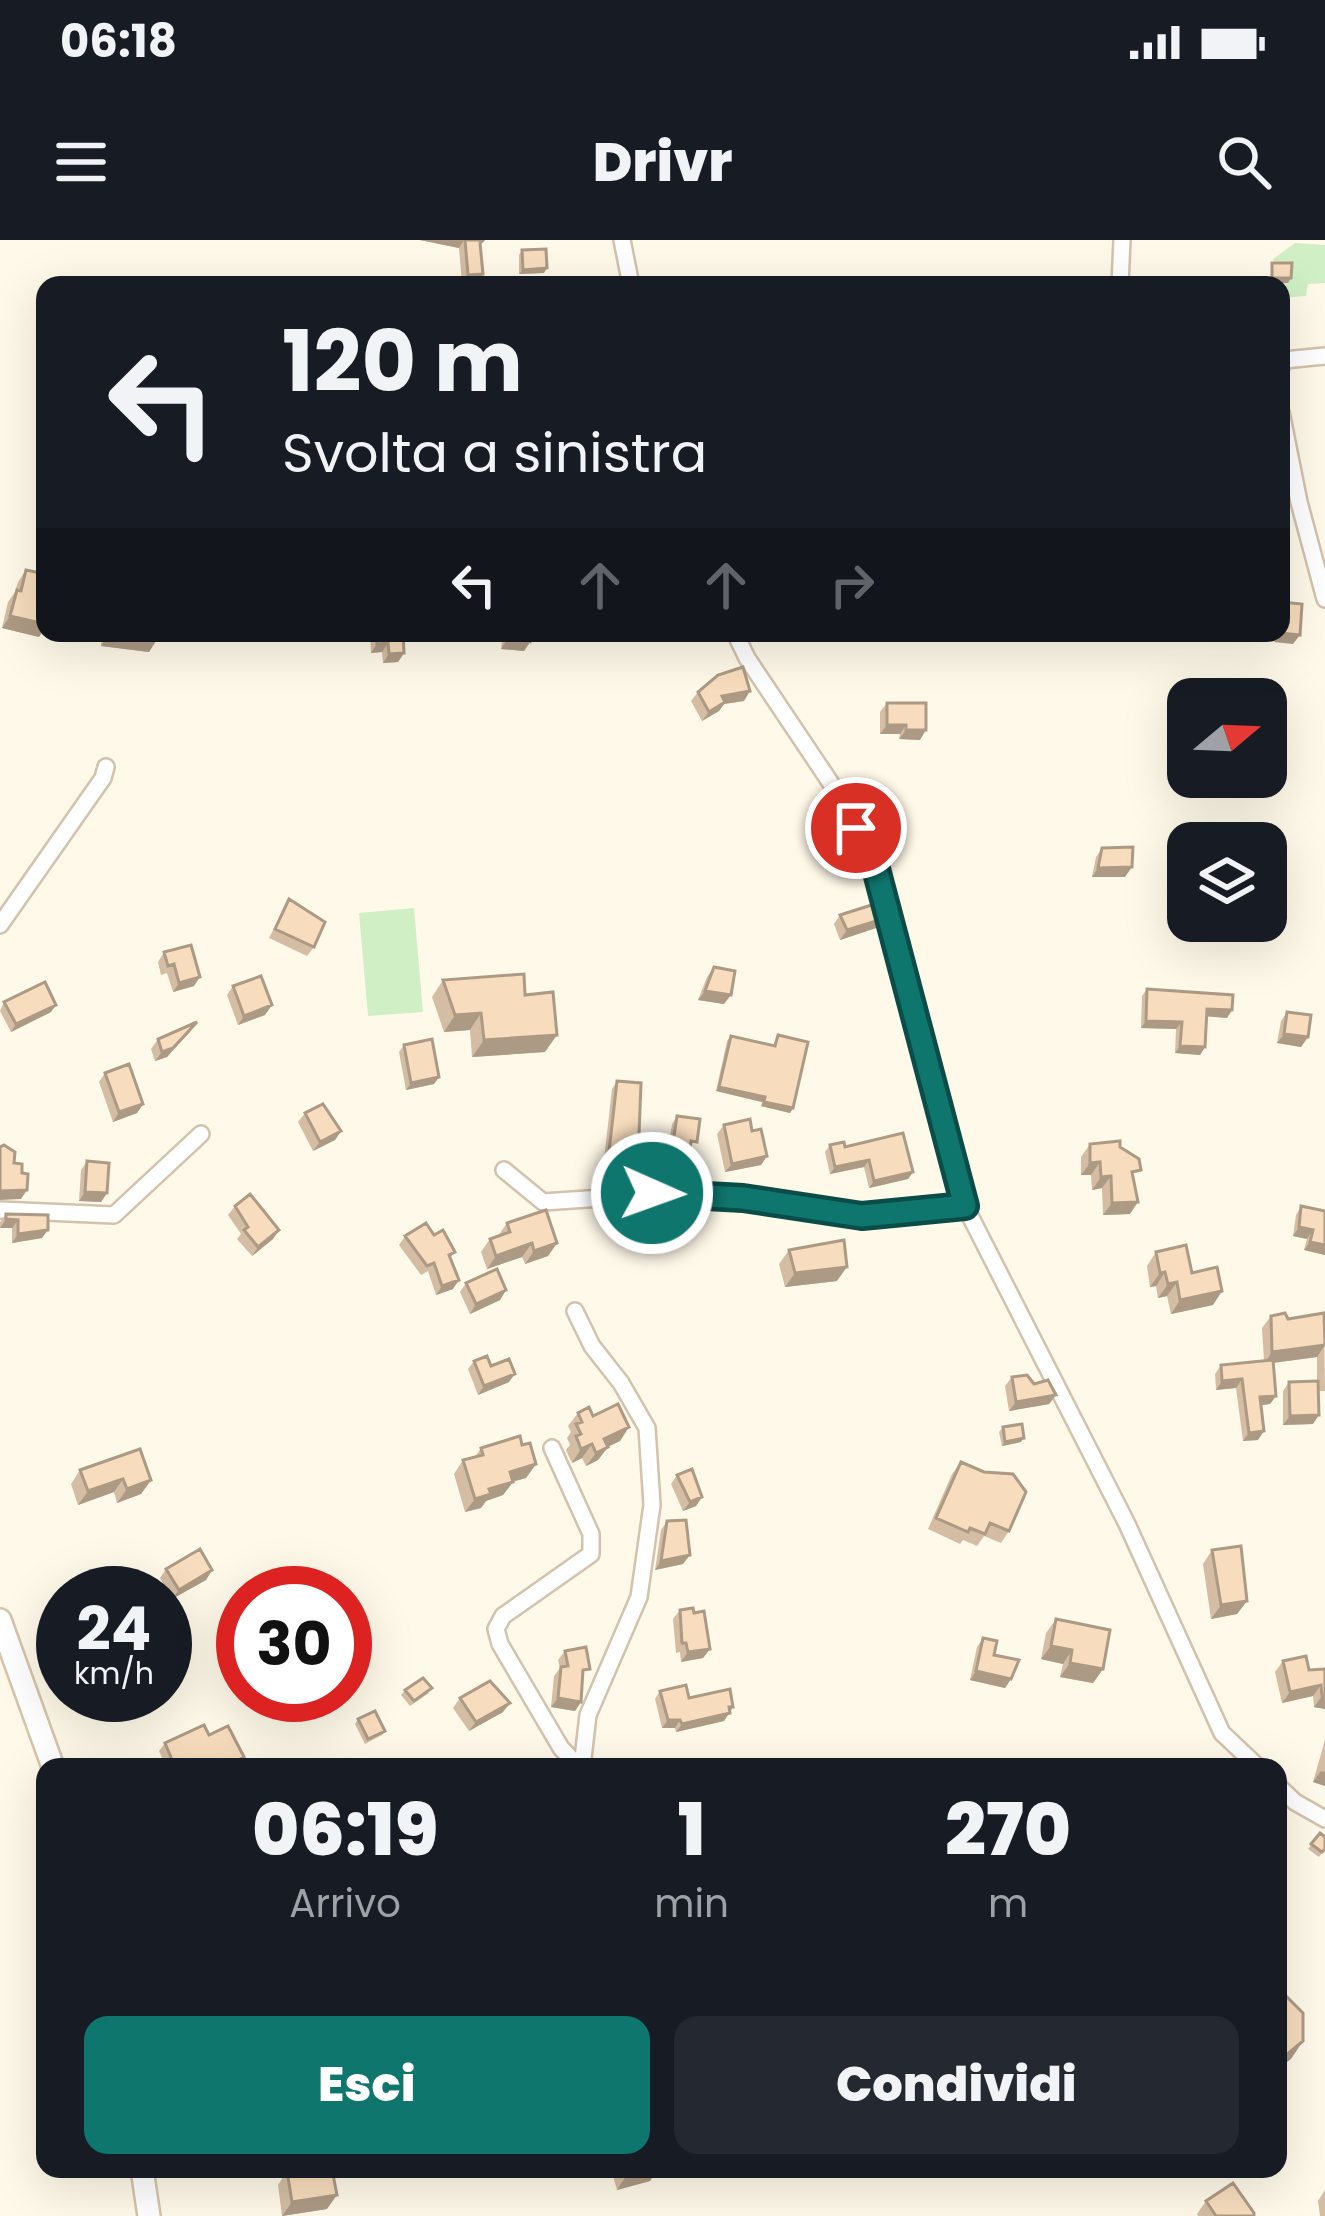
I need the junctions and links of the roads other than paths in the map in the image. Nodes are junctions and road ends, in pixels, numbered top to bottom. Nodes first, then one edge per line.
1 (622, 240) edge
2 (1122, 240) edge
3 (629, 276) edge
4 (1120, 276) edge
5 (1325, 356) edge
6 (1290, 359) edge
7 (1290, 457) edge
8 (1325, 599) edge
9 (739, 642) edge
10 (106, 767) dead end
11 (0, 925) edge
12 (201, 1134) dead end
13 (504, 1170) dead end
14 (965, 1206) junction
15 (0, 1210) edge
16 (575, 1311) dead end
17 (552, 1448) dead end
18 (0, 1620) edge
19 (50, 1758) edge
20 (571, 1758) edge
21 (581, 1758) edge
22 (1248, 1758) edge
23 (1287, 1795) edge
24 (1325, 1819) edge
25 (143, 2178) edge
26 (149, 2216) edge

1 - 3 street
2 - 4 street
5 - 6 street
7 - 8 street
9 - 14 street
10 - 11 street
12 - 15 street
13 - 14 street
14 - 22 street
16 - 21 street
17 - 20 street
18 - 19 main road
23 - 24 street
25 - 26 main road

